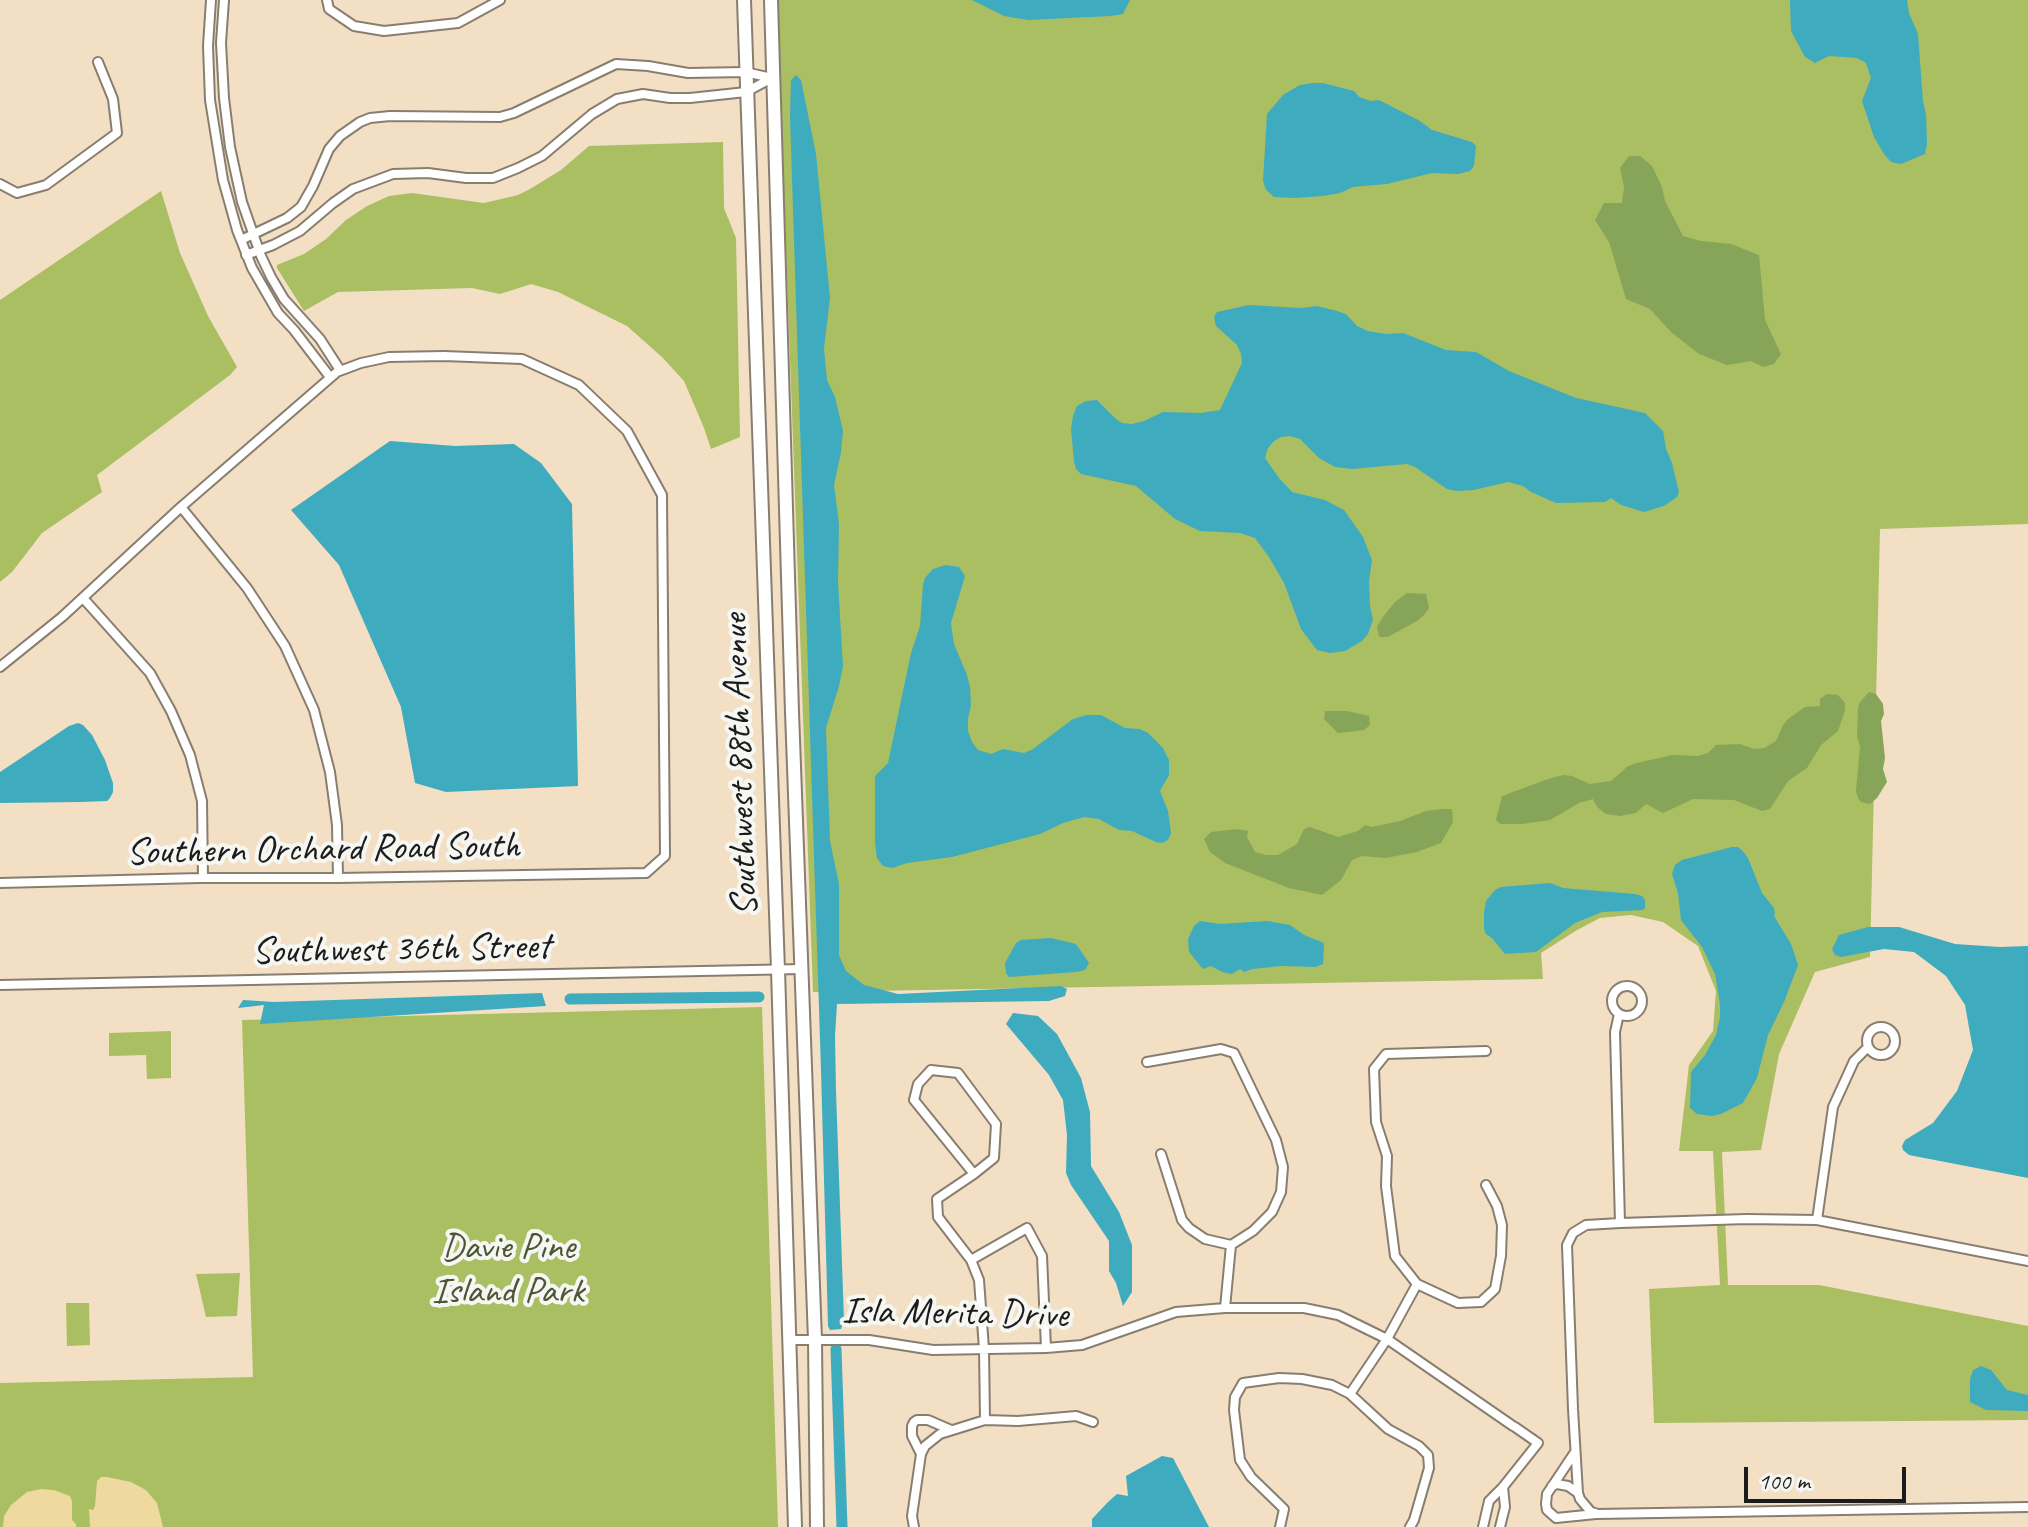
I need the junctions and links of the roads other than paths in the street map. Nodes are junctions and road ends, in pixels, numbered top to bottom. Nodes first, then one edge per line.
1 (211, 0) edge
2 (224, 0) edge
3 (327, 0) edge
4 (500, 0) edge
5 (744, 0) edge
6 (771, 0) edge
7 (98, 62) dead end
8 (745, 72) junction
9 (772, 78) junction
10 (746, 92) junction
11 (0, 184) edge
12 (253, 234) junction
13 (241, 240) junction
14 (259, 250) junction
15 (246, 255) junction
16 (340, 370) junction
17 (330, 377) junction
18 (181, 507) junction
19 (83, 598) junction
20 (0, 667) edge
21 (203, 878) junction
22 (338, 878) junction
23 (0, 883) edge
24 (802, 969) junction
25 (778, 970) junction
26 (0, 985) edge
27 (1619, 1014) dead end
28 (1868, 1047) dead end
29 (1486, 1051) dead end
30 (1147, 1062) dead end
31 (1161, 1154) dead end
32 (974, 1174) junction
33 (1486, 1185) dead end
34 (1817, 1220) junction
35 (1620, 1223) junction
36 (1231, 1245) junction
37 (971, 1260) junction
38 (2028, 1261) edge
39 (1417, 1284) junction
40 (1225, 1308) junction
41 (1387, 1339) junction
42 (789, 1340) junction
43 (815, 1340) junction
44 (1046, 1348) junction
45 (984, 1349) junction
46 (1350, 1394) junction
47 (985, 1420) junction
48 (1093, 1422) dead end
49 (951, 1430) junction
50 (1575, 1452) junction
51 (921, 1454) junction
52 (1552, 1486) junction
53 (1503, 1487) junction
54 (1578, 1493) junction
55 (2028, 1507) edge
56 (1596, 1514) junction
57 (795, 1527) edge
58 (817, 1527) edge
59 (914, 1527) edge
60 (1280, 1527) edge
61 (1410, 1527) edge
62 (1483, 1527) edge
63 (1500, 1527) edge

1 - 13 street
2 - 12 street
3 - 4 street
5 - 8 main road, Southwest 88th Avenue
6 - 9 main road, Southwest 88th Avenue
7 - 11 street
8 - 9 street
8 - 10 main road, Southwest 88th Avenue
8 - 12 street
9 - 10 street
9 - 24 main road, Southwest 88th Avenue
10 - 14 street
10 - 25 main road, Southwest 88th Avenue
12 - 13 street
12 - 14 street
13 - 15 street
14 - 15 street
14 - 16 street
15 - 17 street
16 - 17 street
16 - 22 street, Southern Orchard Road South
17 - 18 street
18 - 19 street
18 - 22 street
19 - 20 street
19 - 21 street
21 - 22 street, Southern Orchard Road South
21 - 23 street, Southern Orchard Road South
24 - 25 street, Southwest 36th Street
24 - 43 main road, Southwest 88th Avenue
25 - 26 street, Southwest 36th Street
25 - 42 main road, Southwest 88th Avenue
27 - 35 street
28 - 34 street
29 - 39 street
30 - 36 street
31 - 36 street
32 - 32 street
32 - 37 street
33 - 39 street
34 - 35 street
34 - 38 street
35 - 50 street
36 - 40 street
37 - 44 street
37 - 45 street
39 - 41 street
40 - 41 street, Isla Merita Drive
40 - 44 street, Isla Merita Drive
41 - 46 street
41 - 53 street, Isla Merita Drive
42 - 43 street, Isla Merita Drive
42 - 57 main road, Southwest 88th Avenue
43 - 45 street, Isla Merita Drive
43 - 58 main road, Southwest 88th Avenue
44 - 45 street, Isla Merita Drive
45 - 47 street
46 - 60 street
46 - 61 street
47 - 48 street
47 - 49 street
49 - 51 street
49 - 51 street
50 - 52 street
50 - 54 street
51 - 59 street
52 - 54 street
52 - 56 street
53 - 62 street
53 - 63 street
54 - 56 street
55 - 56 street

